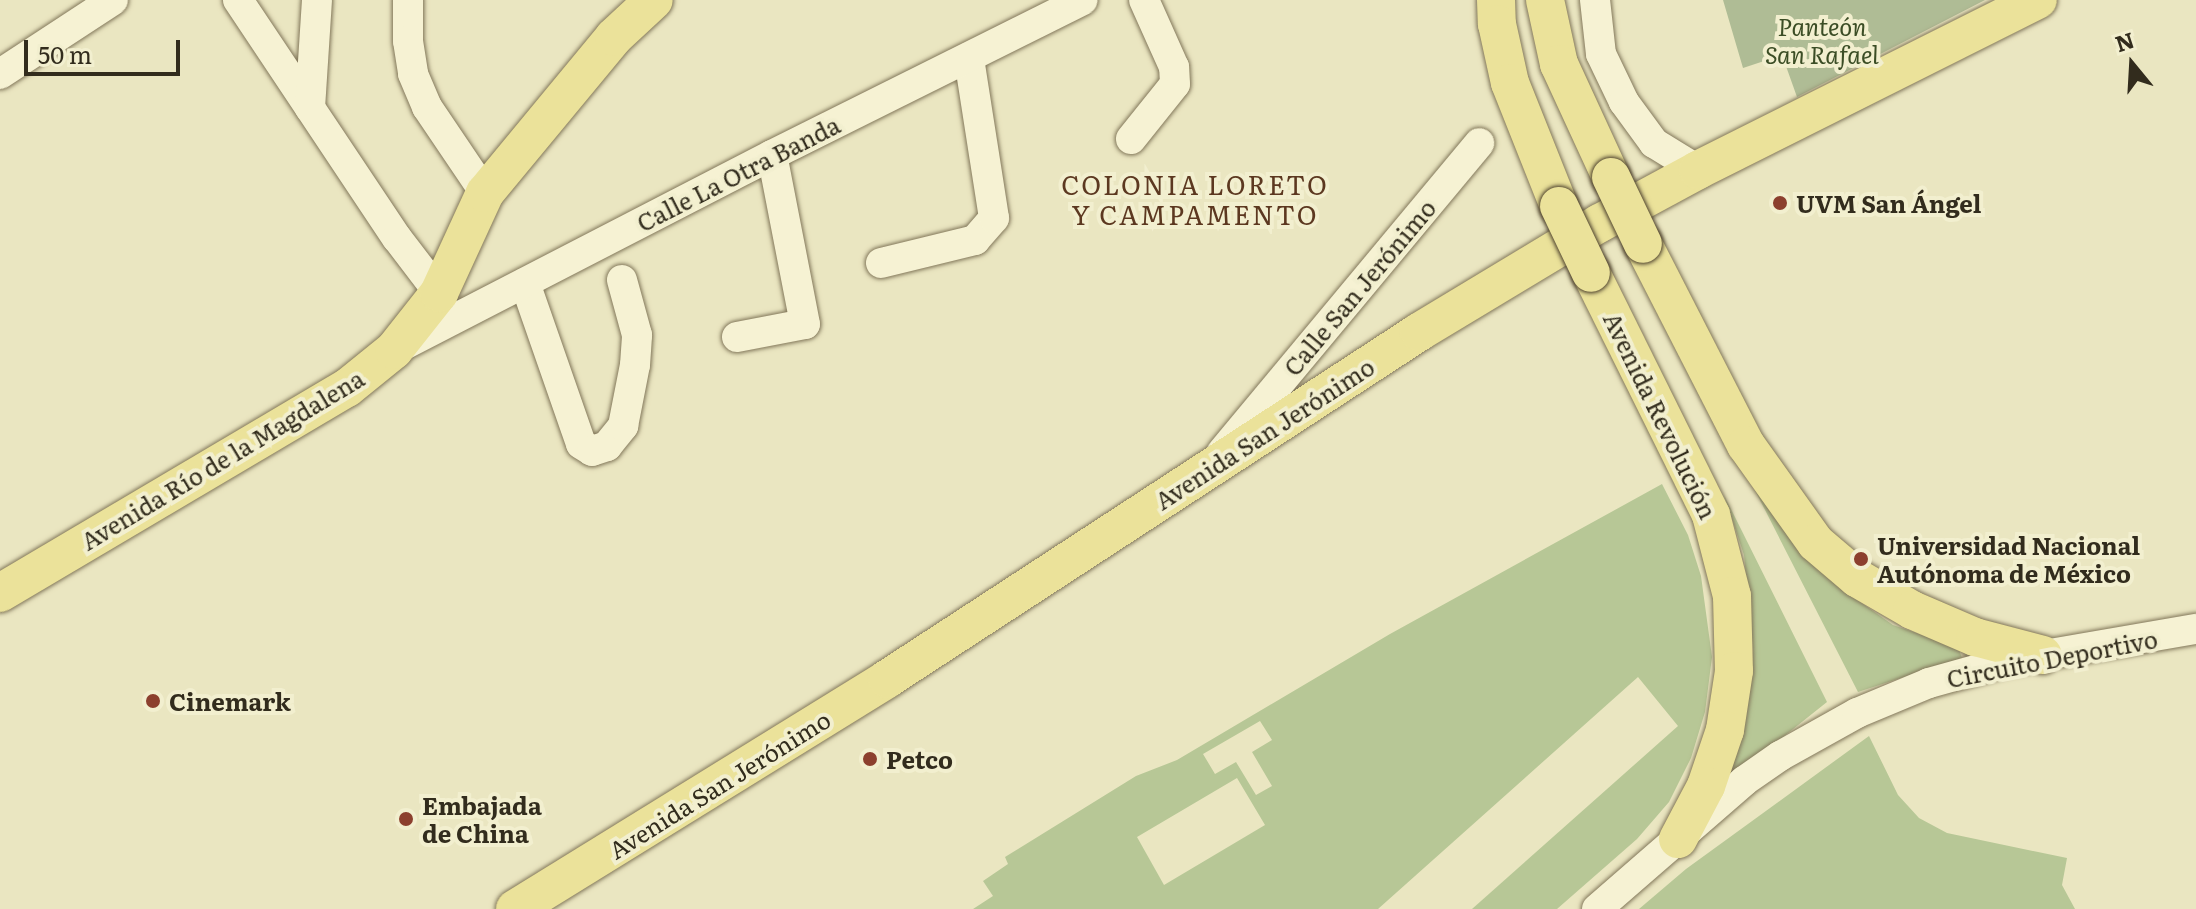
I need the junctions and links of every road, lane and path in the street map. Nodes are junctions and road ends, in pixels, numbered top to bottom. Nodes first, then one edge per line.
1 (113, 0) edge
2 (238, 0) edge
3 (317, 0) edge
4 (408, 0) edge
5 (654, 0) edge
6 (1083, 0) edge
7 (1144, 0) edge
8 (1496, 0) edge
9 (1545, 0) edge
10 (1595, 0) edge
11 (2038, 0) edge
12 (969, 58) junction
13 (1559, 64) junction
14 (0, 74) edge
15 (1510, 83) junction
16 (310, 108) junction
17 (1591, 138) junction
18 (1131, 139) dead end
19 (1479, 143) dead end
20 (772, 155) junction
21 (1538, 159) junction
22 (1698, 170) junction
23 (485, 193) junction
24 (881, 263) dead end
25 (622, 280) dead end
26 (525, 283) junction
27 (439, 293) junction
28 (737, 337) dead end
29 (394, 350) junction
30 (1209, 468) junction
31 (0, 593) edge
32 (2196, 629) edge
33 (2043, 655) junction
34 (1678, 839) junction
35 (515, 909) edge
36 (1597, 909) edge

1 - 14 street
2 - 16 street
3 - 16 street
4 - 23 street
5 - 23 main road, Avenida Río de la Magdalena
6 - 12 street, Calle La Otra Banda
7 - 18 street
8 - 15 main road, Avenida Revolución
9 - 13 main road
10 - 22 street
11 - 22 main road, Avenida San Jerónimo
12 - 20 street, Calle La Otra Banda
12 - 24 street
13 - 15 main road
13 - 17 main road
15 - 21 main road, Avenida Revolución
16 - 27 street
17 - 21 main road
17 - 33 main road, bridge
19 - 30 street, Calle San Jerónimo
20 - 26 street, Calle La Otra Banda
20 - 28 street
21 - 34 main road, Avenida Revolución, bridge
22 - 30 main road, Avenida San Jerónimo
23 - 27 main road, Avenida Río de la Magdalena
25 - 26 street
26 - 29 street, Calle La Otra Banda
27 - 29 main road, Avenida Río de la Magdalena
29 - 31 main road, Avenida Río de la Magdalena
30 - 35 main road, Avenida San Jerónimo
32 - 33 street, Circuito Deportivo
33 - 34 street, Circuito Deportivo
34 - 36 street, Circuito Deportivo

